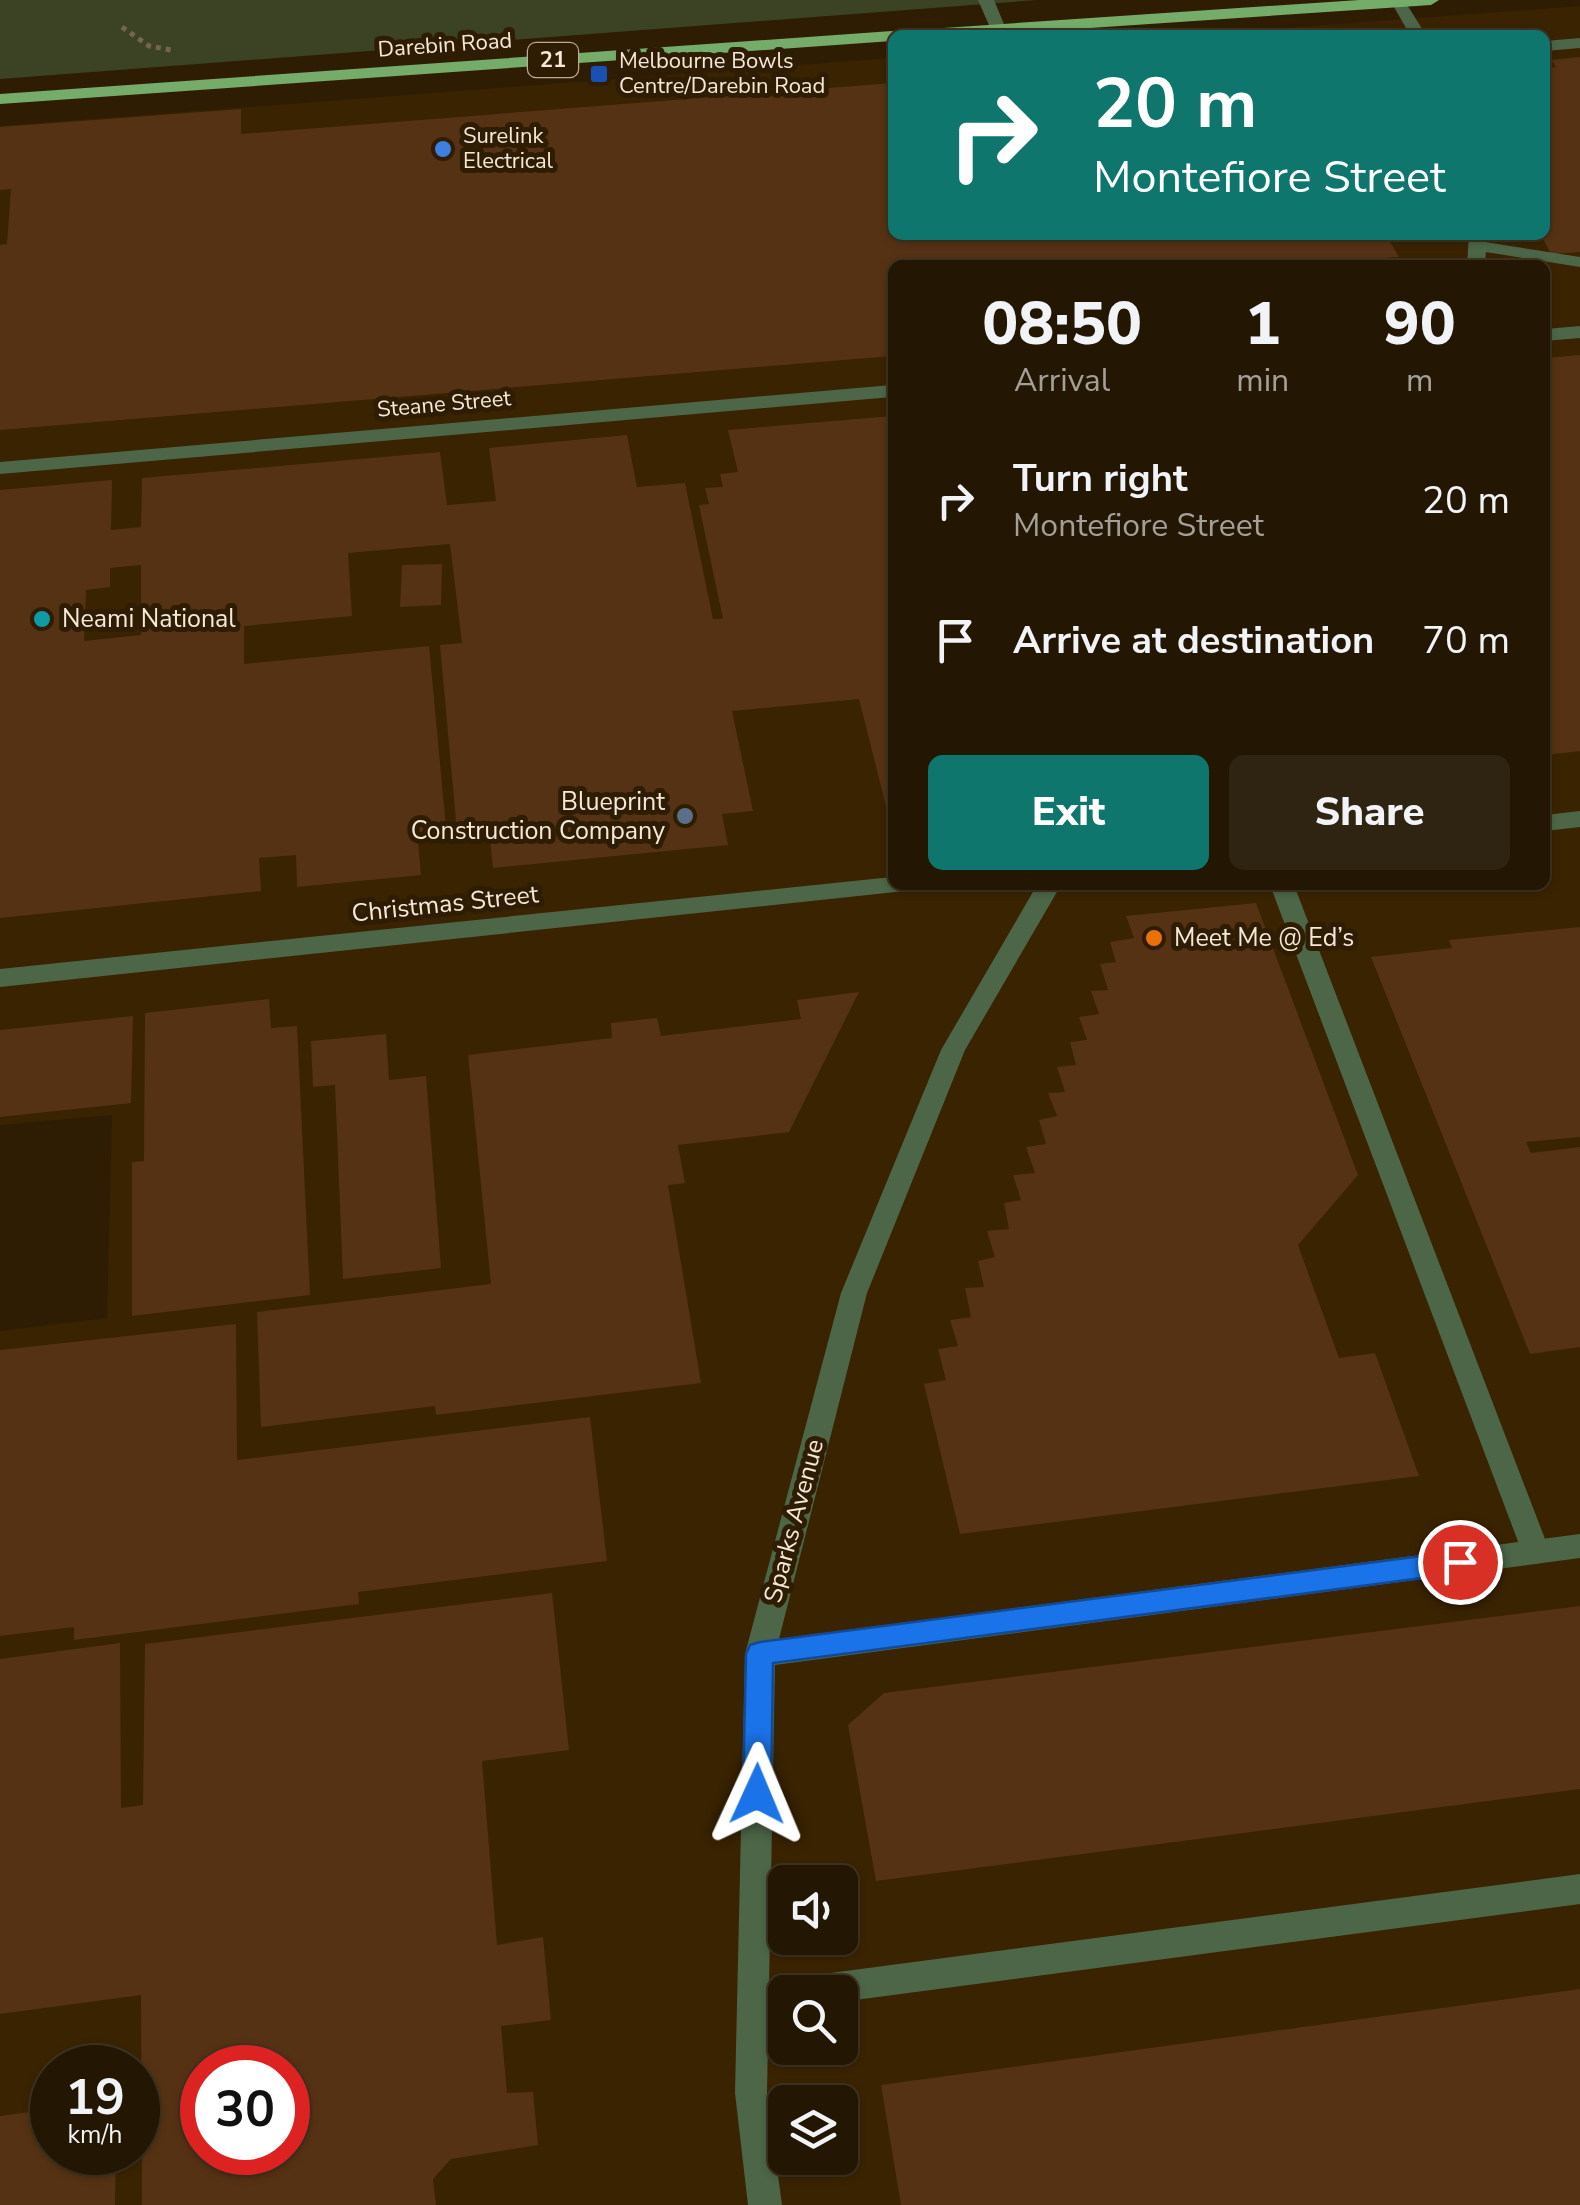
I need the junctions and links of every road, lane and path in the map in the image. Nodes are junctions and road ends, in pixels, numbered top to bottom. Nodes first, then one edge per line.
1 (986, 0) edge
2 (1431, 0) edge
3 (1397, 2) junction
4 (122, 28) dead end
5 (998, 29) junction
6 (984, 30) edge
7 (1415, 30) edge
8 (888, 36) edge
9 (1580, 43) edge
10 (1550, 46) edge
11 (182, 52) dead end
12 (0, 98) edge
13 (1478, 249) edge
14 (1580, 262) edge
15 (1580, 332) edge
16 (1550, 335) edge
17 (888, 391) edge
18 (0, 468) edge
19 (1580, 819) edge
20 (1550, 822) edge
21 (888, 886) edge
22 (1046, 890) edge
23 (1284, 890) edge
24 (0, 978) edge
25 (1580, 1546) edge
26 (1536, 1552) junction
27 (760, 1654) junction
28 (1580, 1890) edge
29 (768, 1975) edge
30 (858, 1984) edge
31 (768, 2002) edge
32 (765, 2205) edge

1 - 5 street
2 - 3 main road
3 - 5 main road
3 - 7 street
4 - 11 path
5 - 6 main road
8 - 12 main road, Darebin Road / 21
9 - 10 street
13 - 14 street
15 - 16 street
17 - 18 street, Steane Street
19 - 20 street
21 - 24 street, Christmas Street
22 - 27 street, Sparks Avenue
23 - 26 street
25 - 26 street
26 - 27 street
27 - 29 street, Sparks Avenue
28 - 30 street
31 - 32 street, Sparks Avenue

